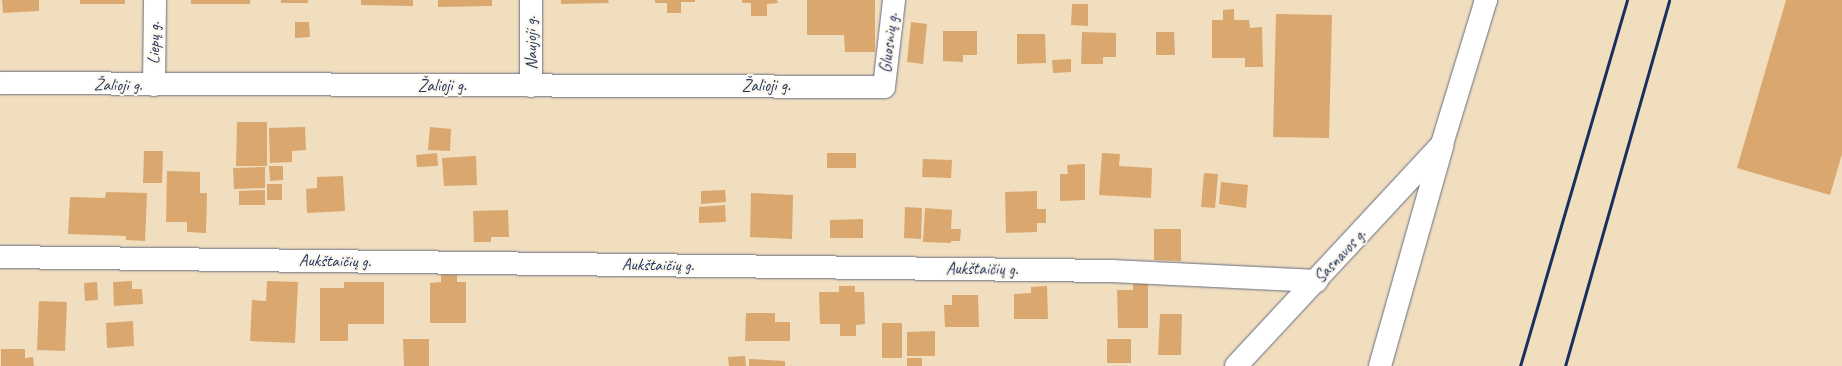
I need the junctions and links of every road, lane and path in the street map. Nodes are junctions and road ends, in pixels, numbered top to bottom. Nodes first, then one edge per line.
1 (155, 0) edge
2 (531, 0) edge
3 (894, 0) edge
4 (1486, 0) edge
5 (0, 83) edge
6 (154, 85) junction
7 (532, 86) junction
8 (884, 86) joint
9 (1442, 144) junction
10 (0, 257) edge
11 (1317, 281) junction
12 (1236, 366) edge
13 (1380, 366) edge

1 - 6 street, Liepų g.
2 - 7 street, Naujoji g.
3 - 8 street, Gluosnių g.
4 - 9 street, Sasnavos g.
5 - 6 street, Žalioji g.
6 - 7 street, Žalioji g.
7 - 8 street, Žalioji g.
9 - 11 street, Sasnavos g.
9 - 13 street, Sasnavos g.
10 - 11 street, Aukštaičių g.
11 - 12 street, Sasnavos g.

